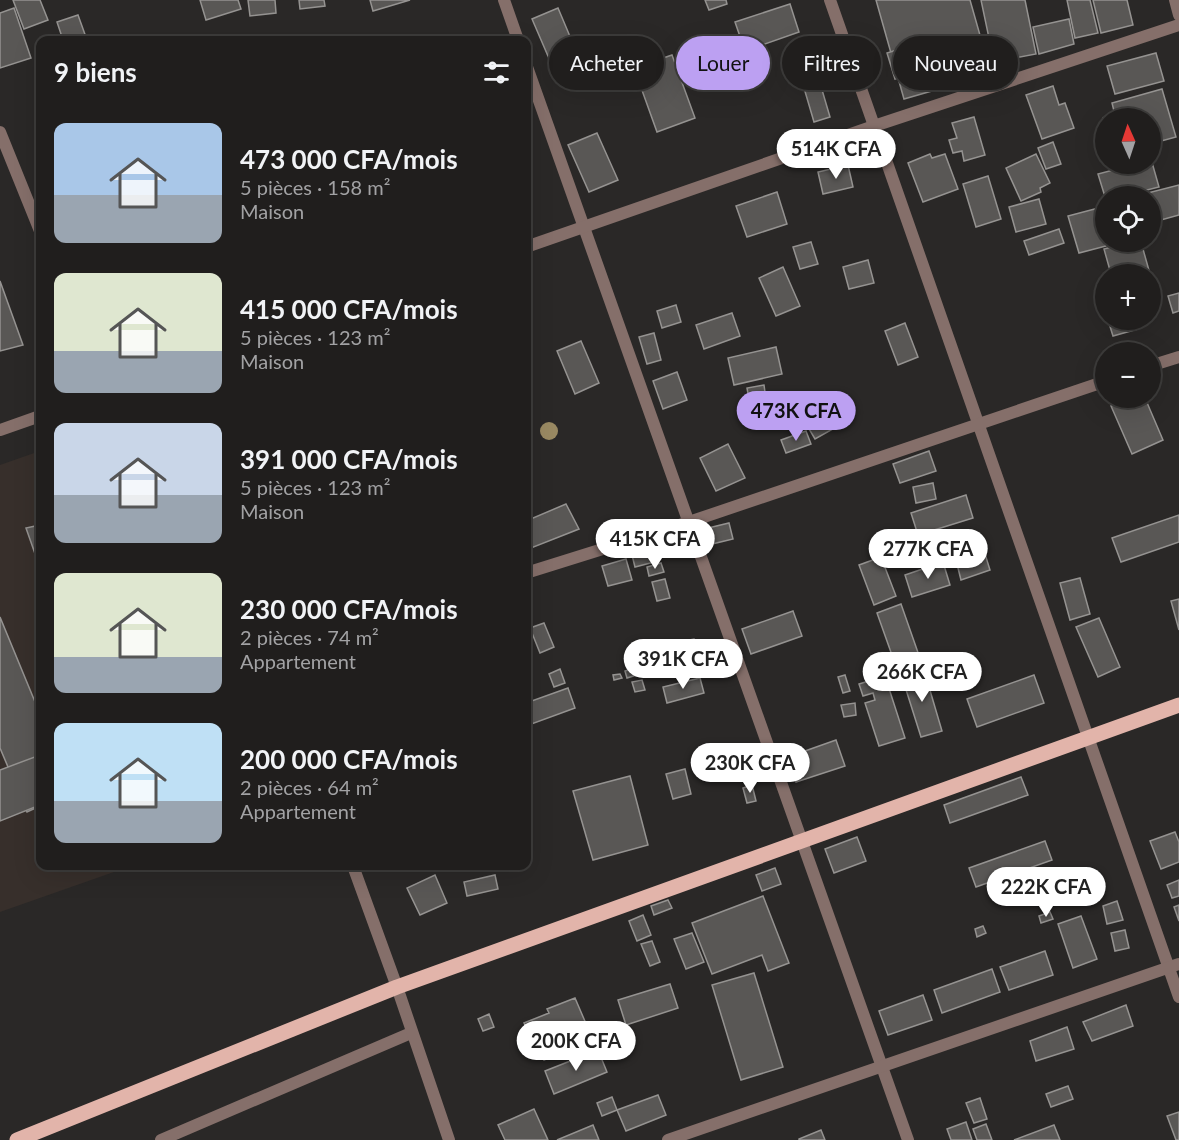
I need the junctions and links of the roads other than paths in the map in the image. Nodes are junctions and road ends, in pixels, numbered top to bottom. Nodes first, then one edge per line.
1 (504, 0) edge
2 (830, 0) edge
3 (1175, 0) edge
4 (1179, 15) edge
5 (1179, 25) edge
6 (517, 36) edge
7 (531, 78) edge
8 (874, 126) junction
9 (0, 132) edge
10 (36, 221) edge
11 (584, 227) junction
12 (531, 245) edge
13 (1179, 357) edge
14 (1161, 363) edge
15 (1095, 385) edge
16 (36, 417) edge
17 (979, 424) junction
18 (0, 430) edge
19 (689, 522) junction
20 (531, 571) edge
21 (1179, 705) edge
22 (1088, 738) junction
23 (802, 841) junction
24 (354, 870) edge
25 (1174, 966) edge
26 (397, 987) junction
27 (1179, 997) edge
28 (411, 1033) junction
29 (882, 1066) junction
30 (16, 1140) edge
31 (161, 1140) edge
32 (449, 1140) edge
33 (668, 1140) edge
34 (908, 1140) edge

1 - 6 street
2 - 8 street
3 - 4 street
5 - 8 street
7 - 11 street
8 - 11 street
8 - 17 street
9 - 10 street
11 - 12 street
11 - 19 street
13 - 14 street
15 - 17 street
16 - 18 street
17 - 19 street
17 - 22 street
19 - 20 street
19 - 23 street
21 - 22 main road
22 - 23 main road
22 - 25 street
23 - 26 main road
23 - 29 street
24 - 26 street
25 - 27 street
25 - 29 street
26 - 28 street
26 - 30 main road
28 - 31 street
28 - 32 street
29 - 33 street
29 - 34 street

